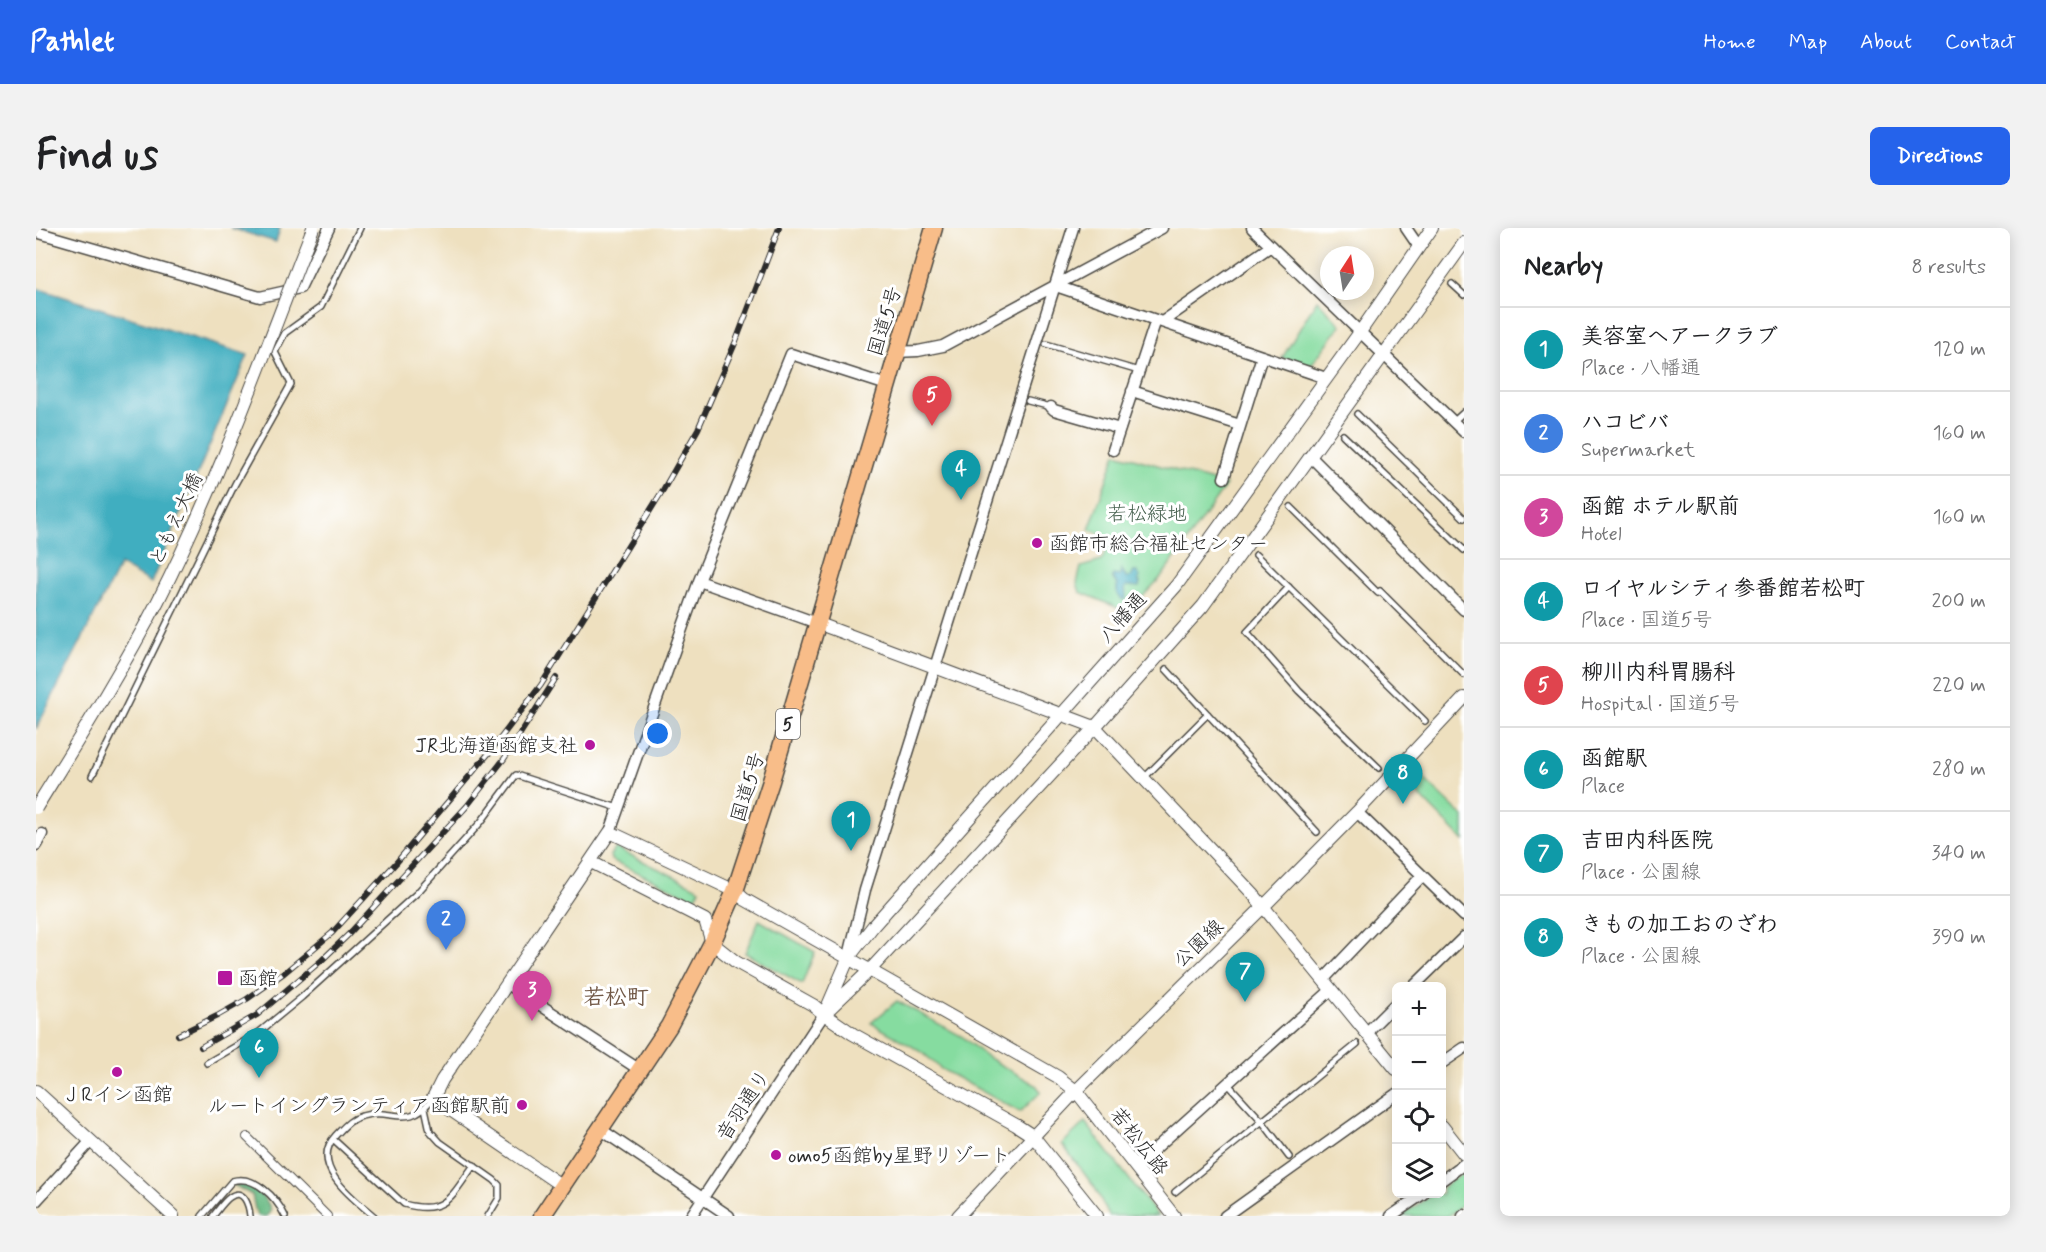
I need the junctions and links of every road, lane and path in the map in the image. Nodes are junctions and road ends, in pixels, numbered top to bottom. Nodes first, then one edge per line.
1 (313, 228) edge
2 (329, 228) edge
3 (360, 228) edge
4 (934, 228) edge
5 (1073, 228) edge
6 (1162, 228) edge
7 (1252, 228) edge
8 (1406, 228) edge
9 (1431, 228) edge
10 (36, 232) edge
11 (61, 233) edge
12 (1464, 243) edge
13 (1271, 246) junction
14 (1419, 247) junction
15 (1452, 284) dead end
16 (1056, 286) junction
17 (1464, 295) edge
18 (1159, 321) junction
19 (1360, 332) junction
20 (1046, 344) dead end
21 (896, 352) junction
22 (1383, 354) junction
23 (1262, 356) junction
24 (1139, 371) junction
25 (1326, 378) junction
26 (887, 385) junction
27 (1132, 391) junction
28 (1028, 400) dead end
29 (1051, 407) joint
30 (1464, 412) edge
31 (1357, 414) dead end
32 (1454, 422) junction
33 (1240, 425) junction
34 (1120, 429) junction
35 (1464, 432) edge
36 (1343, 435) dead end
37 (1113, 450) dead end
38 (1310, 456) junction
39 (1224, 478) dead end
40 (1291, 507) dead end
41 (1464, 518) edge
42 (1464, 550) edge
43 (1256, 555) dead end
44 (699, 581) junction
45 (1289, 587) junction
46 (1464, 610) edge
47 (817, 623) junction
48 (934, 666) junction
49 (1166, 669) dead end
50 (1464, 675) edge
51 (1464, 698) edge
52 (1061, 714) junction
53 (1208, 714) junction
54 (1425, 721) dead end
55 (1095, 727) junction
56 (1379, 768) dead end
57 (92, 776) dead end
58 (1144, 778) junction
59 (36, 808) edge
60 (618, 808) junction
61 (1357, 812) junction
62 (610, 832) junction
63 (1317, 832) dead end
64 (42, 834) dead end
65 (36, 845) edge
66 (591, 862) junction
67 (1422, 876) junction
68 (735, 891) junction
69 (1263, 907) junction
70 (1464, 916) edge
71 (1464, 937) edge
72 (712, 943) junction
73 (849, 957) junction
74 (870, 970) junction
75 (1419, 982) edge
76 (508, 984) junction
77 (1327, 985) junction
78 (1392, 1007) edge
79 (824, 1014) junction
80 (1366, 1033) junction
81 (1357, 1044) dead end
82 (1464, 1048) edge
83 (1446, 1060) edge
84 (207, 1063) dead end
85 (1392, 1064) edge
86 (640, 1070) junction
87 (1227, 1083) junction
88 (36, 1091) edge
89 (1076, 1091) junction
90 (1392, 1097) edge
91 (433, 1098) junction
92 (425, 1108) junction
93 (1262, 1120) junction
94 (600, 1129) junction
95 (1446, 1131) edge
96 (1033, 1136) junction
97 (247, 1137) dead end
98 (333, 1139) junction
99 (90, 1142) junction
100 (1464, 1154) edge
101 (1289, 1157) dead end
102 (1464, 1164) edge
103 (474, 1166) junction
104 (1136, 1166) junction
105 (1446, 1177) edge
106 (562, 1186) junction
107 (1174, 1192) dead end
108 (1417, 1198) edge
109 (702, 1199) junction
110 (36, 1201) edge
111 (1094, 1215) edge
112 (173, 1216) edge
113 (202, 1216) edge
114 (213, 1216) edge
115 (250, 1216) edge
116 (285, 1216) edge
117 (327, 1216) edge
118 (374, 1216) edge
119 (488, 1216) edge
120 (542, 1216) edge
121 (691, 1216) edge
122 (729, 1216) edge
123 (958, 1216) edge
124 (1174, 1216) edge
125 (1225, 1216) edge
126 (1391, 1216) edge

1 - 59 street, ともえ大橋, bridge
2 - 11 street
3 - 57 lane
4 - 21 highway, 国道5号 / 5
5 - 16 street
6 - 16 street
7 - 13 street
8 - 14 street
9 - 14 street, 八幡通
10 - 11 street
12 - 22 street
13 - 18 street
13 - 19 street
14 - 19 street, 八幡通
15 - 17 lane
16 - 18 street
16 - 21 street
16 - 48 street
18 - 23 street
18 - 24 street
19 - 22 street
19 - 25 street, 八幡通
20 - 24 lane
21 - 26 highway, 国道5号 / 5
22 - 32 street
22 - 38 street
23 - 25 street
23 - 33 street
24 - 27 street
25 - 52 street, 八幡通
26 - 44 street
26 - 47 highway, 国道5号 / 5
27 - 33 street
27 - 34 street
28 - 29 lane
29 - 34 street
30 - 32 lane
31 - 41 lane
32 - 35 street
33 - 39 street
34 - 37 street
36 - 42 lane
38 - 46 street
38 - 55 street
40 - 50 lane
43 - 45 lane
44 - 47 street
44 - 60 street
45 - 54 lane
45 - 56 lane
47 - 48 street
47 - 68 highway, 国道5号 / 5
48 - 52 street
48 - 73 street
49 - 53 lane
51 - 61 street, 公園線
52 - 55 street
52 - 73 street, 八幡通
53 - 58 lane
53 - 63 lane
55 - 58 street
55 - 74 street
58 - 69 street
60 - 62 street
60 - 84 lane
61 - 67 street
61 - 69 street, 公園線
62 - 66 street
62 - 68 street, 若松広路
64 - 65 street
66 - 72 street
66 - 76 street
67 - 70 street
67 - 77 street
68 - 72 highway, 国道5号 / 5
68 - 73 street, 若松広路
69 - 77 street
69 - 89 street, 公園線
71 - 75 street
72 - 79 street
72 - 86 highway, 国道5号 / 5
73 - 74 street, 若松広路
73 - 79 street, 八幡通
74 - 79 street
74 - 89 street, 若松広路
76 - 86 street
76 - 91 street
77 - 80 street
77 - 87 street
78 - 80 street
79 - 96 street
79 - 109 street, 音羽通り
80 - 85 street
81 - 93 lane
82 - 83 street
86 - 94 highway, 国道5号 / 5
87 - 93 lane
87 - 104 street
88 - 99 street
89 - 96 street, 公園線
89 - 104 street, 若松広路
90 - 125 street
91 - 92 lane
91 - 106 street
92 - 98 lane
92 - 103 lane
93 - 101 lane
93 - 107 lane
94 - 106 highway, 国道5号 / 5
94 - 109 street
95 - 100 street
96 - 111 street
96 - 123 street, 公園線
97 - 117 street
98 - 103 lane
98 - 118 lane
99 - 110 street
99 - 112 street
102 - 105 street
103 - 119 lane
104 - 124 street, 若松広路
106 - 120 highway, 国道5号 / 5
108 - 126 street
109 - 121 street, 音羽通り
109 - 122 street
113 - 116 lane
114 - 115 lane

